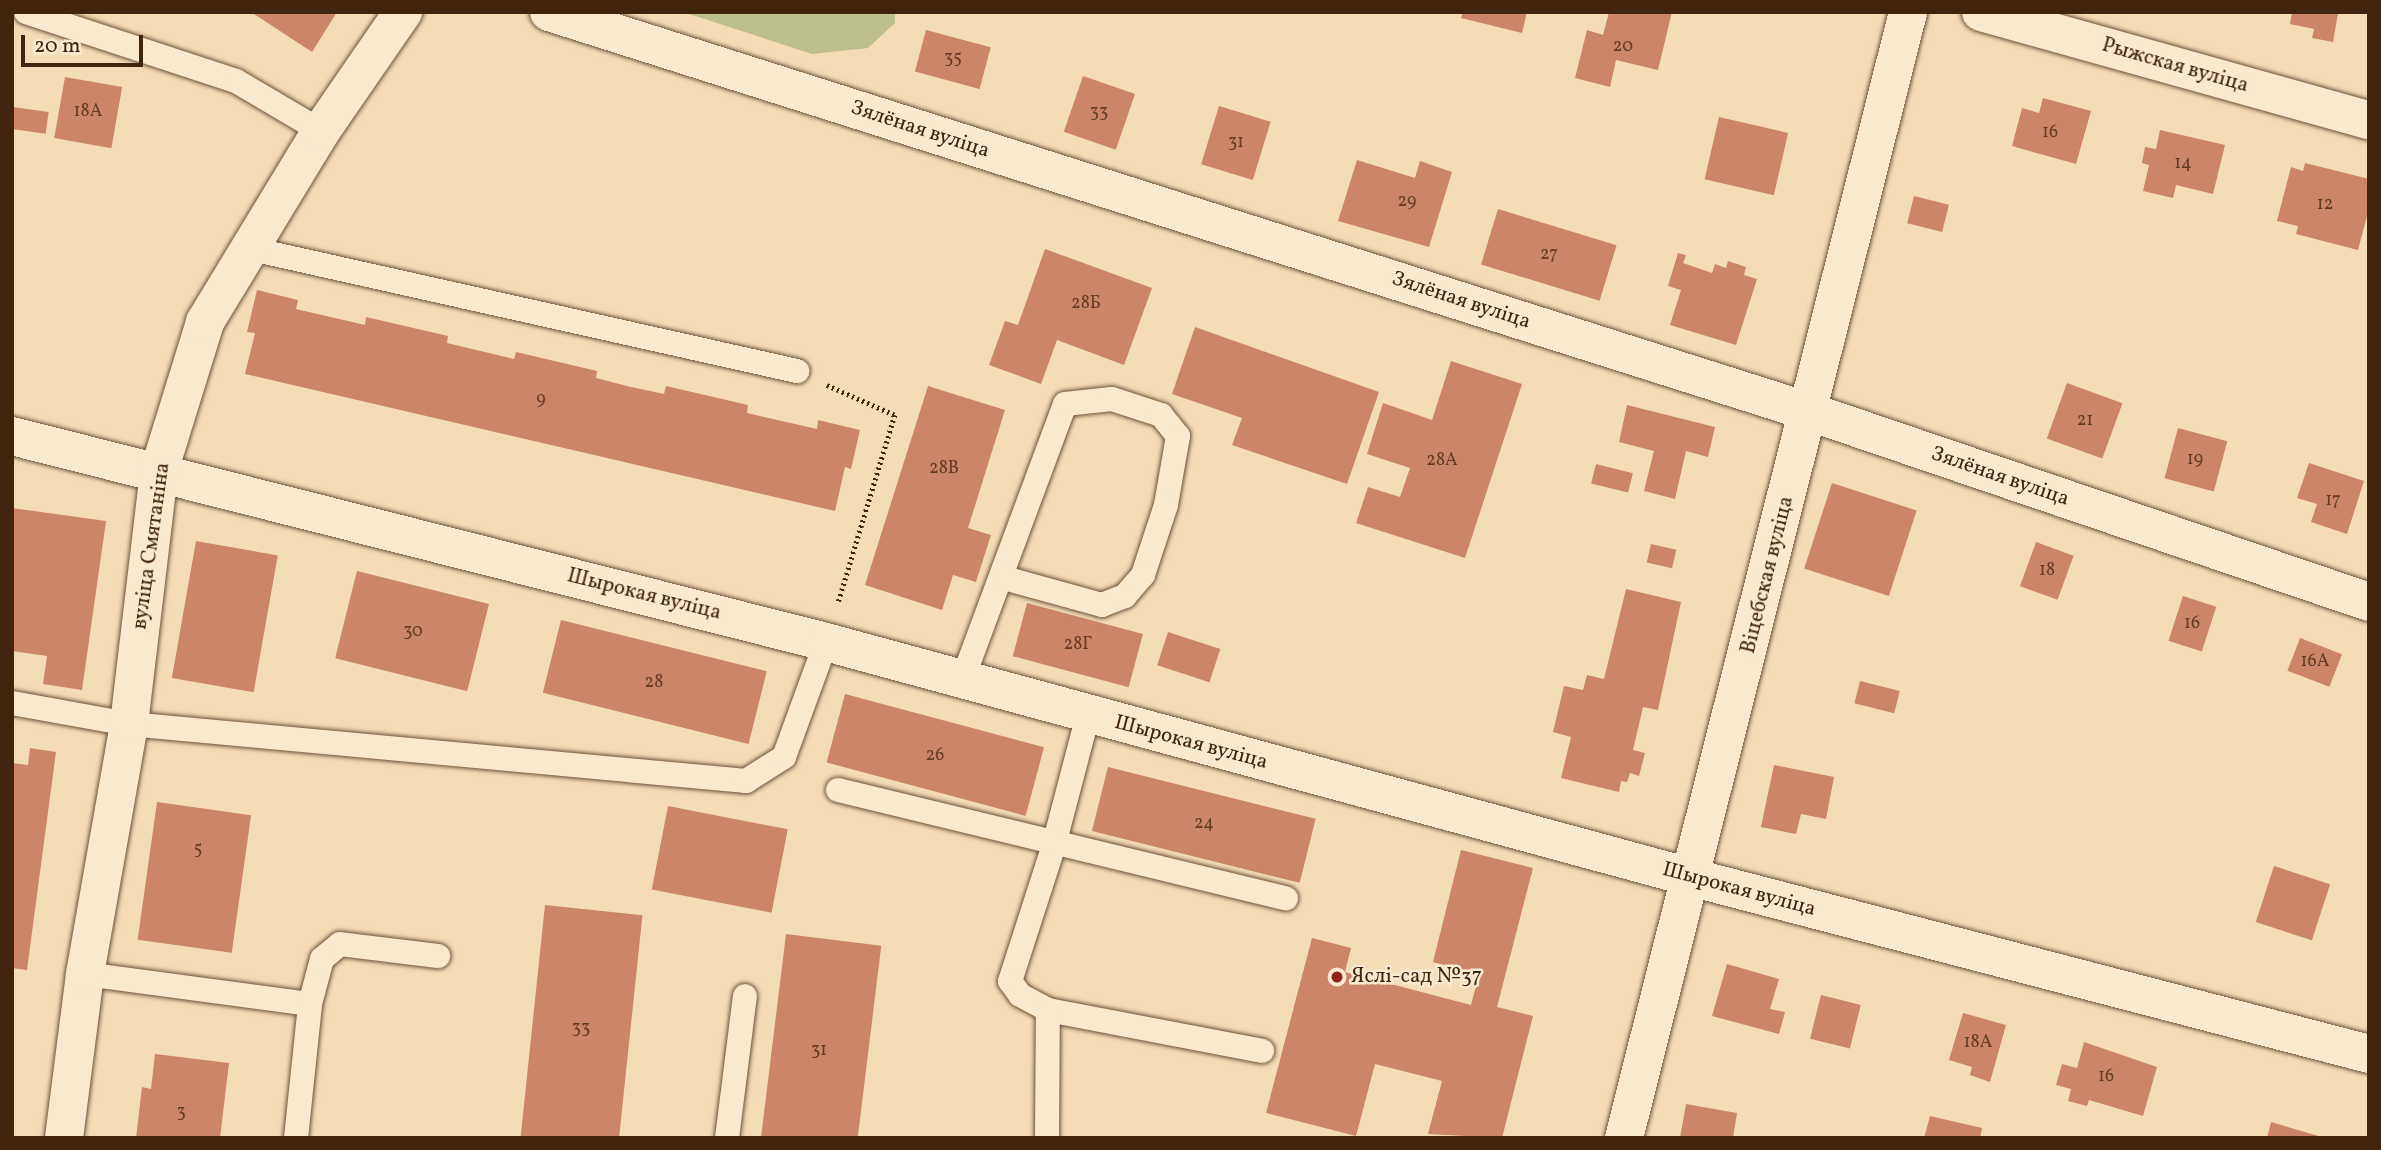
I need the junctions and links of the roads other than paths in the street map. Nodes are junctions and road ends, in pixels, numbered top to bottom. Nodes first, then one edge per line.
1 (26, 12) edge
2 (403, 12) edge
3 (549, 12) edge
4 (1908, 12) edge
5 (1981, 12) edge
6 (2369, 120) edge
7 (321, 131) junction
8 (247, 248) junction
9 (797, 371) road end
10 (1810, 412) junction
11 (12, 436) edge
12 (159, 471) junction
13 (1004, 578) junction
14 (2369, 602) edge
15 (826, 642) junction
16 (963, 678) junction
17 (12, 703) edge
18 (1088, 715) junction
19 (129, 724) junction
20 (838, 790) dead end
21 (1054, 845) junction
22 (1690, 877) junction
23 (1286, 898) dead end
24 (438, 957) dead end
25 (85, 974) junction
26 (745, 996) dead end
27 (310, 1004) junction
28 (1048, 1010) junction
29 (1262, 1051) dead end
30 (2369, 1054) edge
31 (64, 1138) edge
32 (296, 1138) edge
33 (727, 1138) edge
34 (1047, 1138) edge
35 (1624, 1138) edge

1 - 7 lane
2 - 7 street, вуліца Смятаніна
3 - 10 street, Зялёная вуліца
4 - 10 street, Віцебская вуліца
5 - 6 street, Рыжская вуліца
7 - 8 street, вуліца Смятаніна
8 - 9 lane
8 - 12 street, вуліца Смятаніна
10 - 14 street, Зялёная вуліца
10 - 22 street, Віцебская вуліца
11 - 12 street, Шырокая вуліца
12 - 15 street, Шырокая вуліца
12 - 19 street, вуліца Смятаніна
13 - 13 lane
13 - 16 lane
15 - 16 street, Шырокая вуліца
15 - 19 lane
16 - 18 street, Шырокая вуліца
17 - 19 lane
18 - 21 lane
18 - 22 street, Шырокая вуліца
19 - 25 street, вуліца Смятаніна
20 - 21 lane
21 - 23 lane
21 - 28 lane
22 - 30 street, Шырокая вуліца
22 - 35 street, Віцебская вуліца
24 - 27 lane
25 - 27 lane
25 - 31 street, вуліца Смятаніна
26 - 33 lane
27 - 32 lane
28 - 29 lane
28 - 34 lane

